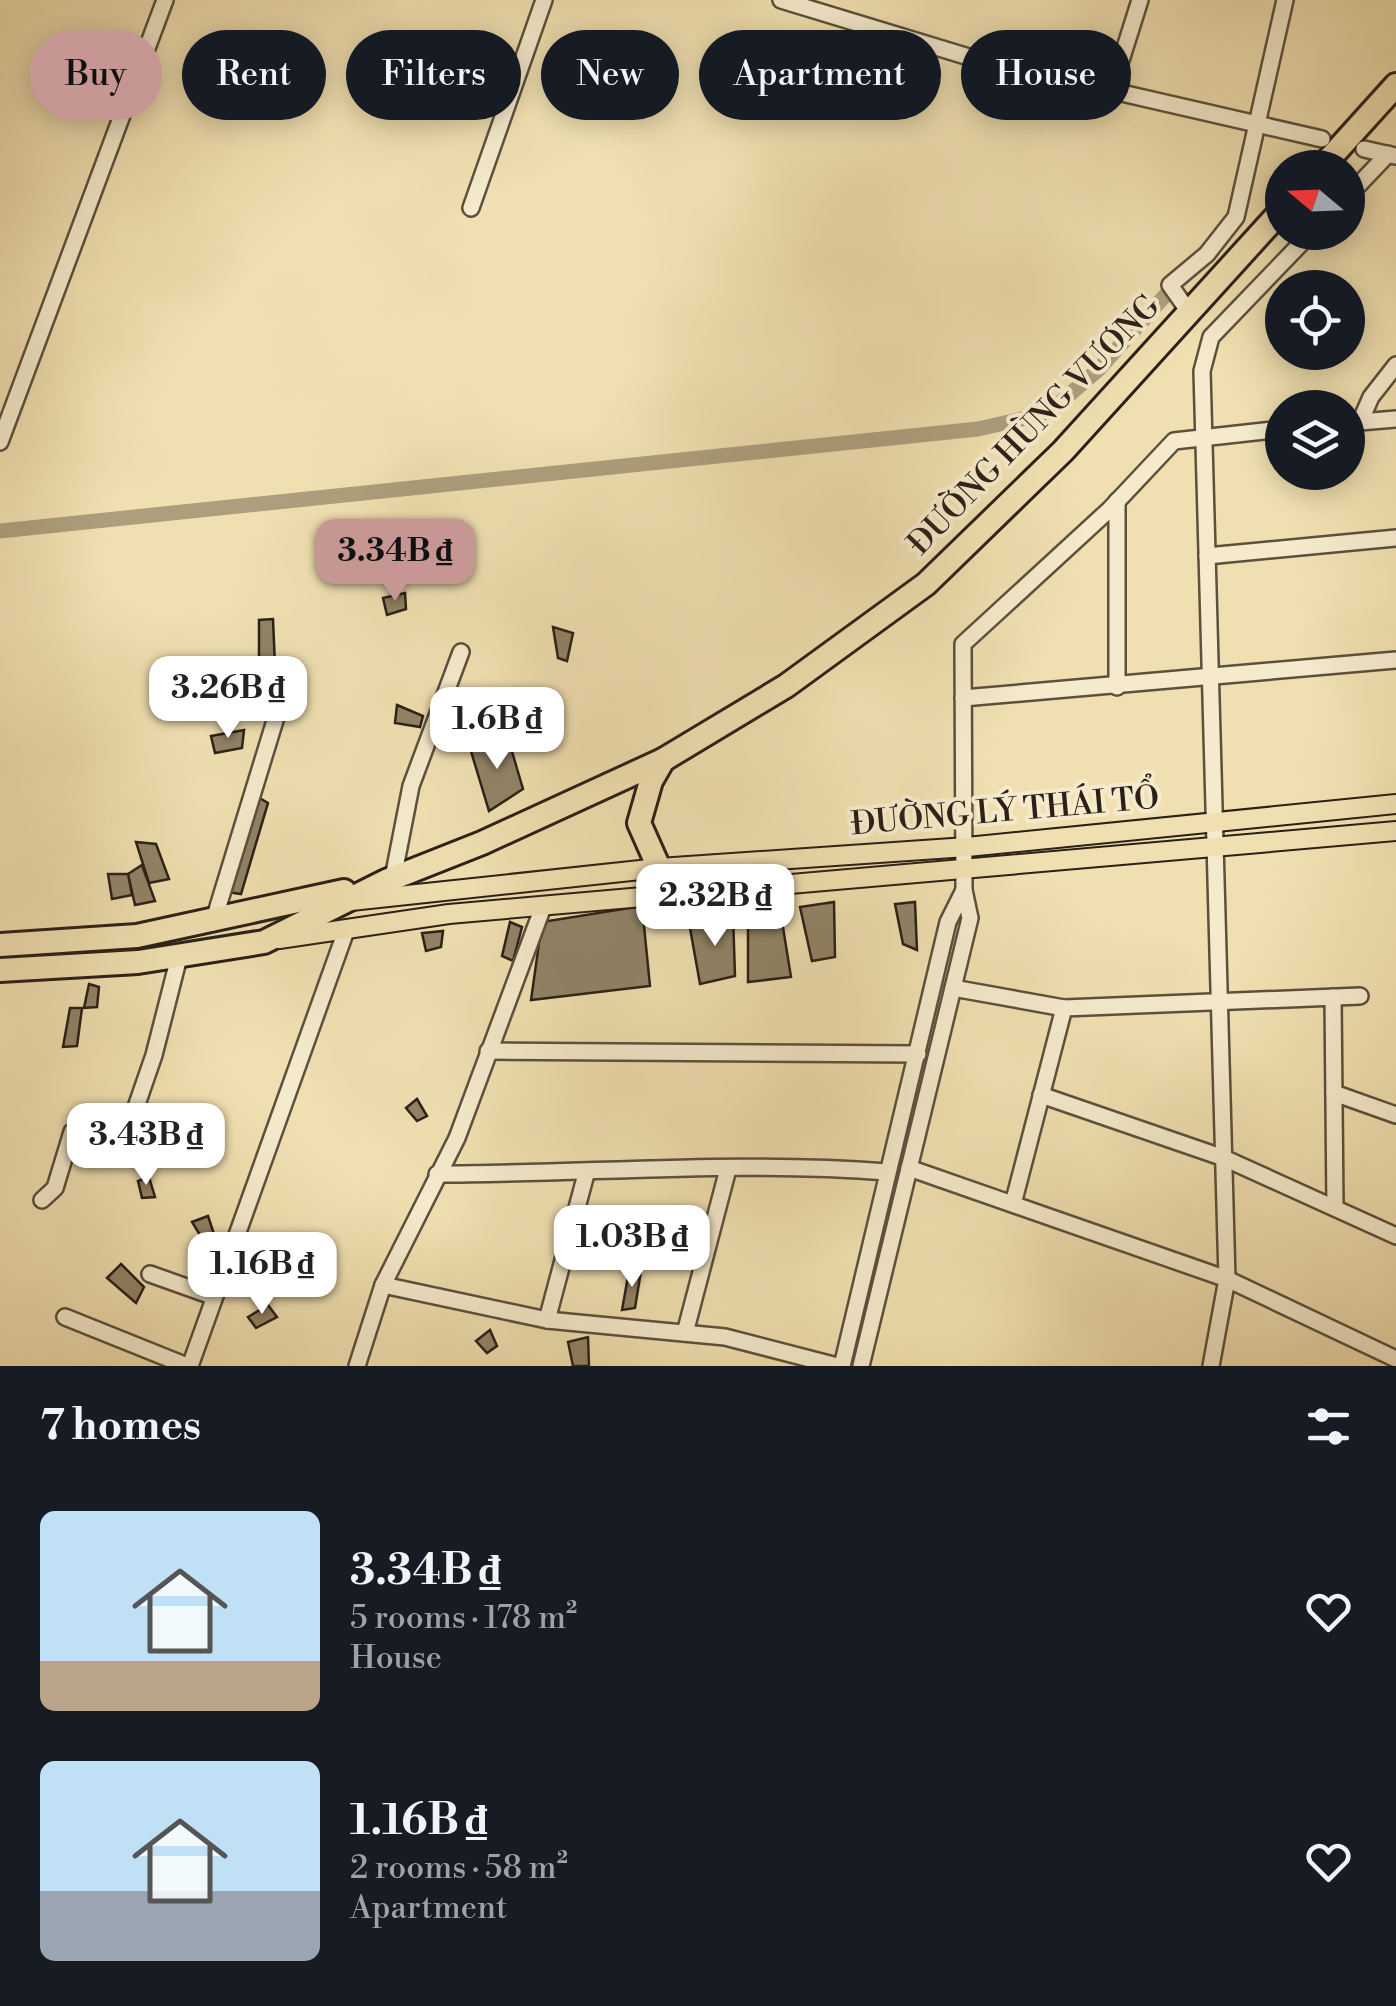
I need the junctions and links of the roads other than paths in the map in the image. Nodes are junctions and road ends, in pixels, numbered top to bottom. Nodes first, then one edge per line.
1 (165, 0) edge
2 (544, 0) edge
3 (782, 0) edge
4 (1140, 0) edge
5 (1285, 0) edge
6 (836, 8) edge
7 (1131, 30) edge
8 (961, 53) edge
9 (1396, 85) edge
10 (1131, 94) edge
11 (1255, 123) junction
12 (1322, 140) dead end
13 (1364, 149) dead end
14 (1337, 150) edge
15 (1392, 155) edge
16 (1365, 180) edge
17 (470, 208) dead end
18 (1265, 226) edge
19 (1295, 250) edge
20 (1182, 304) junction
21 (1396, 365) edge
22 (1365, 406) edge
23 (1396, 419) edge
24 (1365, 422) edge
25 (1265, 431) edge
26 (1204, 436) junction
27 (0, 442) edge
28 (1117, 500) junction
29 (1396, 538) edge
30 (1208, 556) junction
31 (461, 652) dead end
32 (1396, 660) edge
33 (288, 678) dead end
34 (1211, 678) junction
35 (1116, 687) junction
36 (963, 698) junction
37 (663, 760) junction
38 (1396, 804) edge
39 (1349, 808) junction
40 (1215, 822) junction
41 (1396, 830) edge
42 (1353, 834) junction
43 (1218, 846) junction
44 (966, 847) junction
45 (659, 868) junction
46 (626, 872) junction
47 (389, 879) junction
48 (965, 881) junction
49 (628, 899) junction
50 (345, 902) junction
51 (542, 908) junction
52 (261, 912) junction
53 (213, 923) junction
54 (347, 928) junction
55 (264, 942) junction
56 (0, 944) edge
57 (179, 957) junction
58 (0, 970) edge
59 (953, 988) junction
60 (1360, 996) dead end
61 (1333, 997) junction
62 (1221, 1002) junction
63 (1064, 1008) junction
64 (488, 1052) junction
65 (918, 1054) junction
66 (1334, 1093) junction
67 (1041, 1095) junction
68 (1396, 1115) edge
69 (1224, 1158) junction
70 (910, 1168) junction
71 (728, 1170) junction
72 (887, 1172) junction
73 (437, 1174) junction
74 (586, 1174) junction
75 (42, 1200) dead end
76 (1013, 1204) junction
77 (1335, 1208) junction
78 (1396, 1236) edge
79 (866, 1264) junction
80 (885, 1268) junction
81 (150, 1274) dead end
82 (1226, 1280) junction
83 (383, 1286) junction
84 (212, 1296) junction
85 (65, 1317) dead end
86 (547, 1320) junction
87 (686, 1334) junction
88 (1396, 1358) edge
89 (188, 1366) edge
90 (356, 1366) edge
91 (839, 1366) edge
92 (861, 1366) edge
93 (1210, 1366) edge

1 - 27 street
2 - 17 street
3 - 6 street
4 - 7 street
5 - 11 street
6 - 8 street
9 - 14 highway
10 - 11 street
11 - 12 street
11 - 20 street
13 - 15 street
15 - 16 street
18 - 20 highway, ĐƯỜNG HÙNG VƯƠNG
19 - 26 street
20 - 37 highway, ĐƯỜNG HÙNG VƯƠNG
21 - 22 street
23 - 24 street
25 - 26 street
26 - 28 street
26 - 30 street
28 - 35 street
28 - 36 street
29 - 30 street
30 - 34 street
31 - 47 street
32 - 34 street
33 - 53 street
34 - 35 street
34 - 40 street
35 - 36 street
36 - 44 street
37 - 45 highway
37 - 47 highway, ĐƯỜNG HÙNG VƯƠNG
38 - 39 main road, ĐƯỜNG LÝ THÁI TỔ
39 - 40 main road, ĐƯỜNG LÝ THÁI TỔ
39 - 42 main road
40 - 43 street
40 - 44 main road, ĐƯỜNG LÝ THÁI TỔ
41 - 42 main road, ĐƯỜNG LÝ THÁI TỔ
42 - 43 main road, ĐƯỜNG LÝ THÁI TỔ
43 - 48 main road, ĐƯỜNG LÝ THÁI TỔ
43 - 62 street
44 - 45 main road, ĐƯỜNG LÝ THÁI TỔ
44 - 48 street
45 - 46 main road, ĐƯỜNG LÝ THÁI TỔ
46 - 49 main road
46 - 50 main road, ĐƯỜNG LÝ THÁI TỔ
47 - 50 highway, ĐƯỜNG HÙNG VƯƠNG
47 - 52 highway, ĐƯỜNG HÙNG VƯƠNG
48 - 49 main road, ĐƯỜNG LÝ THÁI TỔ
48 - 59 street
48 - 65 street
49 - 51 main road, ĐƯỜNG LÝ THÁI TỔ
50 - 52 main road, ĐƯỜNG LÝ THÁI TỔ
50 - 55 highway, ĐƯỜNG HÙNG VƯƠNG
51 - 54 main road, ĐƯỜNG LÝ THÁI TỔ
51 - 64 street
52 - 53 highway, ĐƯỜNG HÙNG VƯƠNG
53 - 56 highway, ĐƯỜNG HÙNG VƯƠNG
54 - 55 main road, ĐƯỜNG LÝ THÁI TỔ
54 - 84 street
55 - 57 highway, ĐƯỜNG HÙNG VƯƠNG
57 - 58 highway, ĐƯỜNG HÙNG VƯƠNG
57 - 75 street
59 - 63 street
59 - 70 street
60 - 61 street
61 - 62 street
61 - 66 street
62 - 63 street
62 - 69 street
63 - 67 street
64 - 65 street
64 - 73 street
65 - 72 street
66 - 68 street
66 - 77 street
67 - 69 street
67 - 76 street
69 - 77 street
69 - 82 street
70 - 76 street
70 - 80 street
71 - 72 street
71 - 74 street
71 - 87 street
72 - 79 street
73 - 74 street
73 - 83 street
74 - 86 street
76 - 82 street
77 - 78 street
79 - 80 street
79 - 91 street
80 - 92 street
81 - 84 street
82 - 88 street
82 - 93 street
83 - 86 street
83 - 90 street
84 - 89 street
85 - 89 street
86 - 87 street
87 - 91 street

